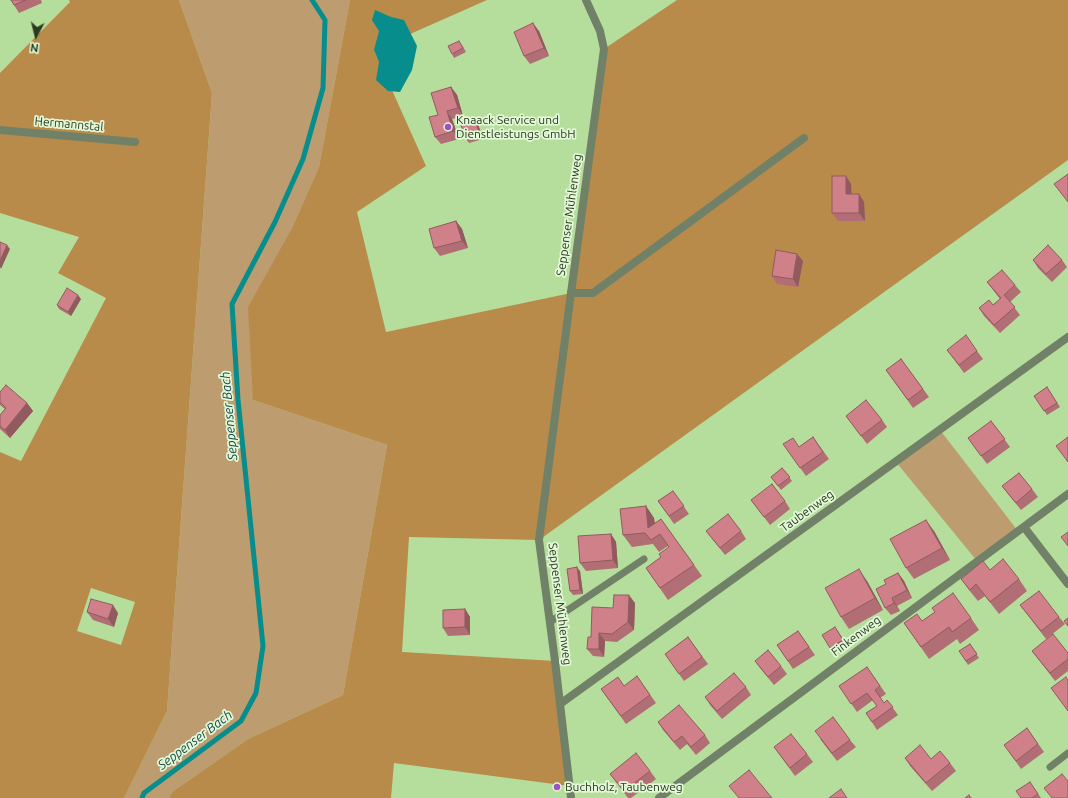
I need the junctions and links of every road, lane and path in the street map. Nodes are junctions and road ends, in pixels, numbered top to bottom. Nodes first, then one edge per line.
1 (586, 0) edge
2 (0, 130) edge
3 (804, 138) dead end
4 (135, 142) dead end
5 (571, 293) junction
6 (1068, 337) edge
7 (1068, 494) edge
8 (1024, 527) junction
9 (644, 559) dead end
10 (1068, 584) edge
11 (550, 622) junction
12 (560, 704) junction
13 (1068, 753) edge
14 (1050, 767) dead end
15 (571, 798) edge
16 (659, 798) edge

1 - 5 street, Seppenser Mühlenweg
2 - 4 street, Hermannstal
3 - 5 street, Seppenser Mühlenweg
5 - 11 street, Seppenser Mühlenweg
6 - 12 street, Taubenweg
7 - 8 street, Finkenweg
8 - 10 street
8 - 16 street, Finkenweg
9 - 11 lane
11 - 12 street, Seppenser Mühlenweg
12 - 15 street, Seppenser Mühlenweg
13 - 14 lane

